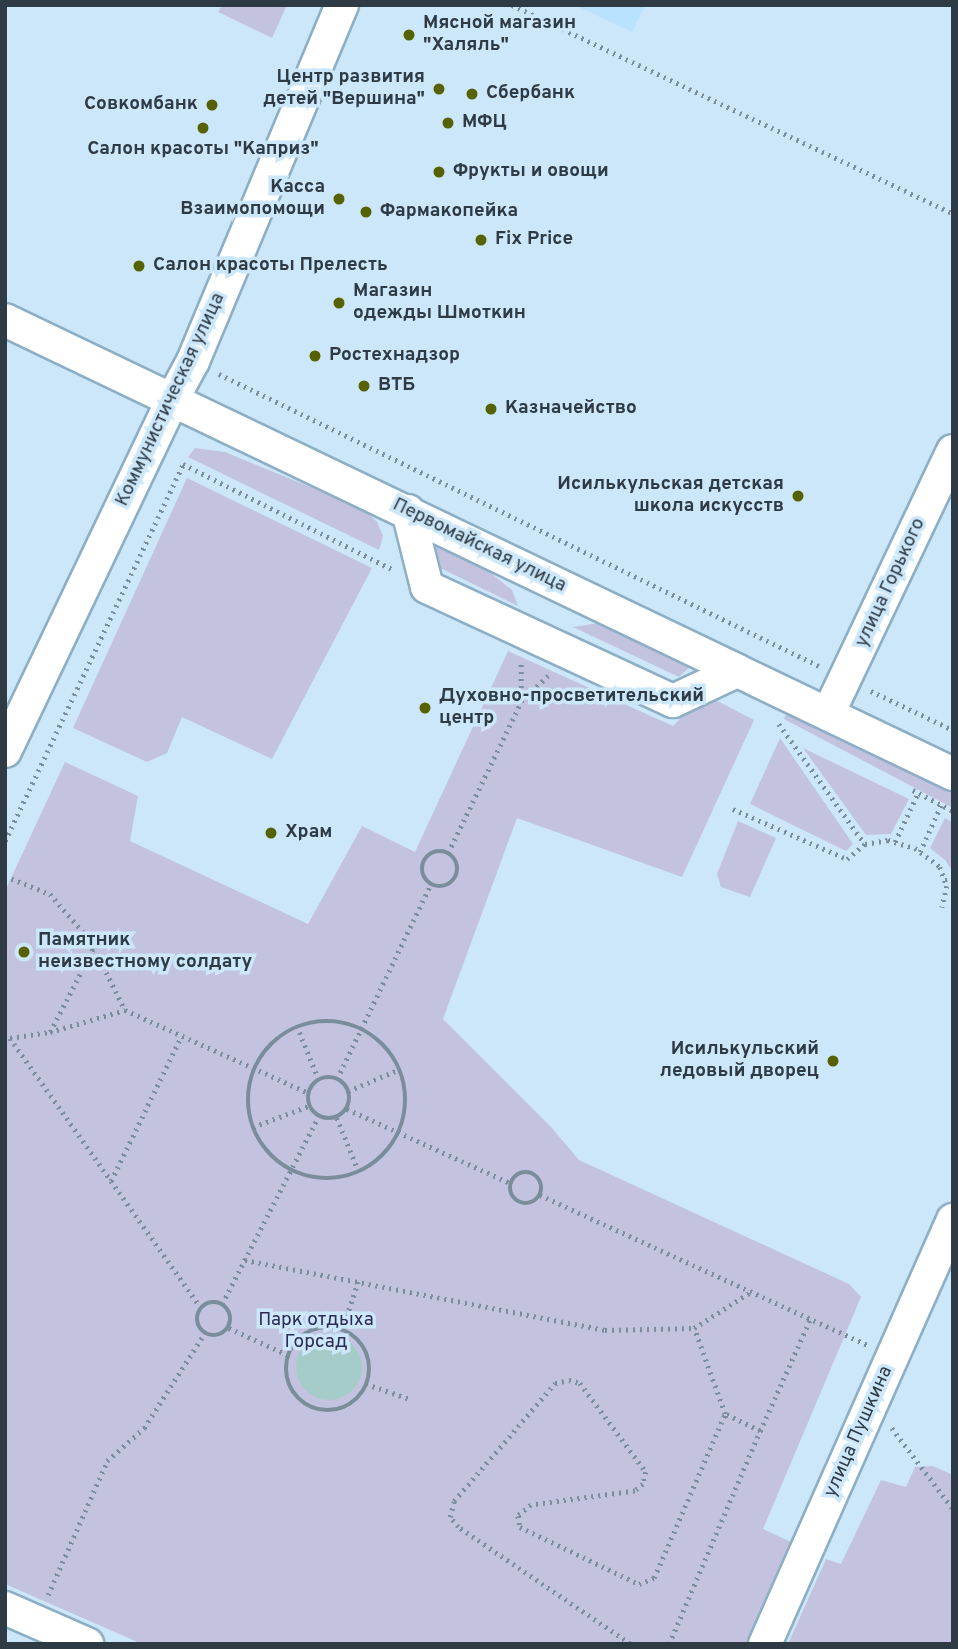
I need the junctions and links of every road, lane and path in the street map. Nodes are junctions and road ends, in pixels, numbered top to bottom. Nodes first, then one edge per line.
1 (342, 5) edge
2 (512, 5) edge
3 (953, 213) edge
4 (5, 320) edge
5 (193, 362) junction
6 (173, 398) junction
7 (953, 451) edge
8 (408, 511) junction
9 (427, 587) junction
10 (522, 630) junction
11 (571, 653) junction
12 (737, 671) junction
13 (845, 679) junction
14 (521, 702) junction
15 (828, 714) junction
16 (774, 718) dead end
17 (953, 730) edge
18 (5, 751) edge
19 (953, 774) edge
20 (918, 793) dead end
21 (941, 805) dead end
22 (733, 808) dead end
23 (5, 841) edge
24 (895, 842) junction
25 (865, 844) junction
26 (920, 852) junction
27 (448, 853) junction
28 (5, 876) edge
29 (945, 880) junction
30 (953, 880) edge
31 (430, 884) junction
32 (942, 907) dead end
33 (94, 946) junction
34 (125, 1010) junction
35 (297, 1026) junction
36 (361, 1029) junction
37 (50, 1032) junction
38 (7, 1037) edge
39 (181, 1037) junction
40 (255, 1068) junction
41 (400, 1069) junction
42 (337, 1079) junction
43 (320, 1080) junction
44 (348, 1091) junction
45 (309, 1093) junction
46 (309, 1106) junction
47 (347, 1109) junction
48 (318, 1116) junction
49 (337, 1118) junction
50 (253, 1126) junction
51 (399, 1132) junction
52 (292, 1170) junction
53 (359, 1172) junction
54 (111, 1181) junction
55 (510, 1183) junction
56 (540, 1195) junction
57 (953, 1220) edge
58 (245, 1260) junction
59 (358, 1282) junction
60 (749, 1293) junction
61 (222, 1304) junction
62 (201, 1308) junction
63 (810, 1319) junction
64 (229, 1328) junction
65 (694, 1328) junction
66 (342, 1330) junction
67 (204, 1334) junction
68 (288, 1355) junction
69 (893, 1356) junction
70 (366, 1384) junction
71 (410, 1399) dead end
72 (873, 1403) junction
73 (725, 1414) junction
74 (760, 1431) junction
75 (953, 1508) edge
76 (5, 1608) edge
77 (36, 1622) junction
78 (87, 1644) edge
79 (630, 1644) edge
80 (669, 1644) edge
81 (765, 1644) edge

1 - 5 street, Коммунистическая улица
2 - 3 path
4 - 6 street, Первомайская улица
5 - 6 street, Коммунистическая улица
5 - 13 path
6 - 8 street, Первомайская улица
6 - 18 street, Коммунистическая улица
7 - 13 street, улица Горького
8 - 9 street
8 - 12 street, Первомайская улица
9 - 10 street
9 - 23 path
10 - 11 street
10 - 14 path
11 - 12 street
11 - 14 path
12 - 15 street, Первомайская улица
13 - 15 street, улица Горького
13 - 17 path
14 - 27 path
15 - 19 street, Первомайская улица
16 - 25 path
20 - 24 path
21 - 26 path
22 - 25 path
24 - 25 path
24 - 26 path
26 - 29 path
27 - 31 path
27 - 31 path
28 - 33 path
29 - 30 path
29 - 32 path
31 - 36 path
33 - 34 path
33 - 37 path
34 - 37 path
34 - 39 path
35 - 36 path
35 - 40 path
35 - 43 path
36 - 41 path
36 - 42 path
37 - 38 path
38 - 54 path
39 - 40 path
39 - 54 path
40 - 45 path
40 - 50 path
41 - 44 path
41 - 51 path
42 - 43 path
42 - 44 path
43 - 45 path
44 - 47 path
45 - 46 path
46 - 48 path
46 - 50 path
47 - 49 path
47 - 51 path
48 - 49 path
48 - 52 path
49 - 53 path
50 - 52 path
51 - 53 path
51 - 55 path
52 - 53 path
52 - 58 path
54 - 62 path
55 - 56 path
55 - 56 path
56 - 60 path
57 - 69 street, улица Пушкина
58 - 59 path
58 - 61 path
59 - 65 path
59 - 66 path
60 - 63 path
60 - 65 path
61 - 62 path
61 - 64 path
62 - 67 path
63 - 69 path
63 - 74 path
64 - 67 path
64 - 68 path
65 - 73 path
66 - 68 path
66 - 70 path
67 - 77 path
68 - 70 path
69 - 72 street, улица Пушкина
70 - 71 path
72 - 75 path
72 - 81 street, улица Пушкина
73 - 74 path
73 - 79 path
74 - 80 path
76 - 77 street
77 - 78 street

